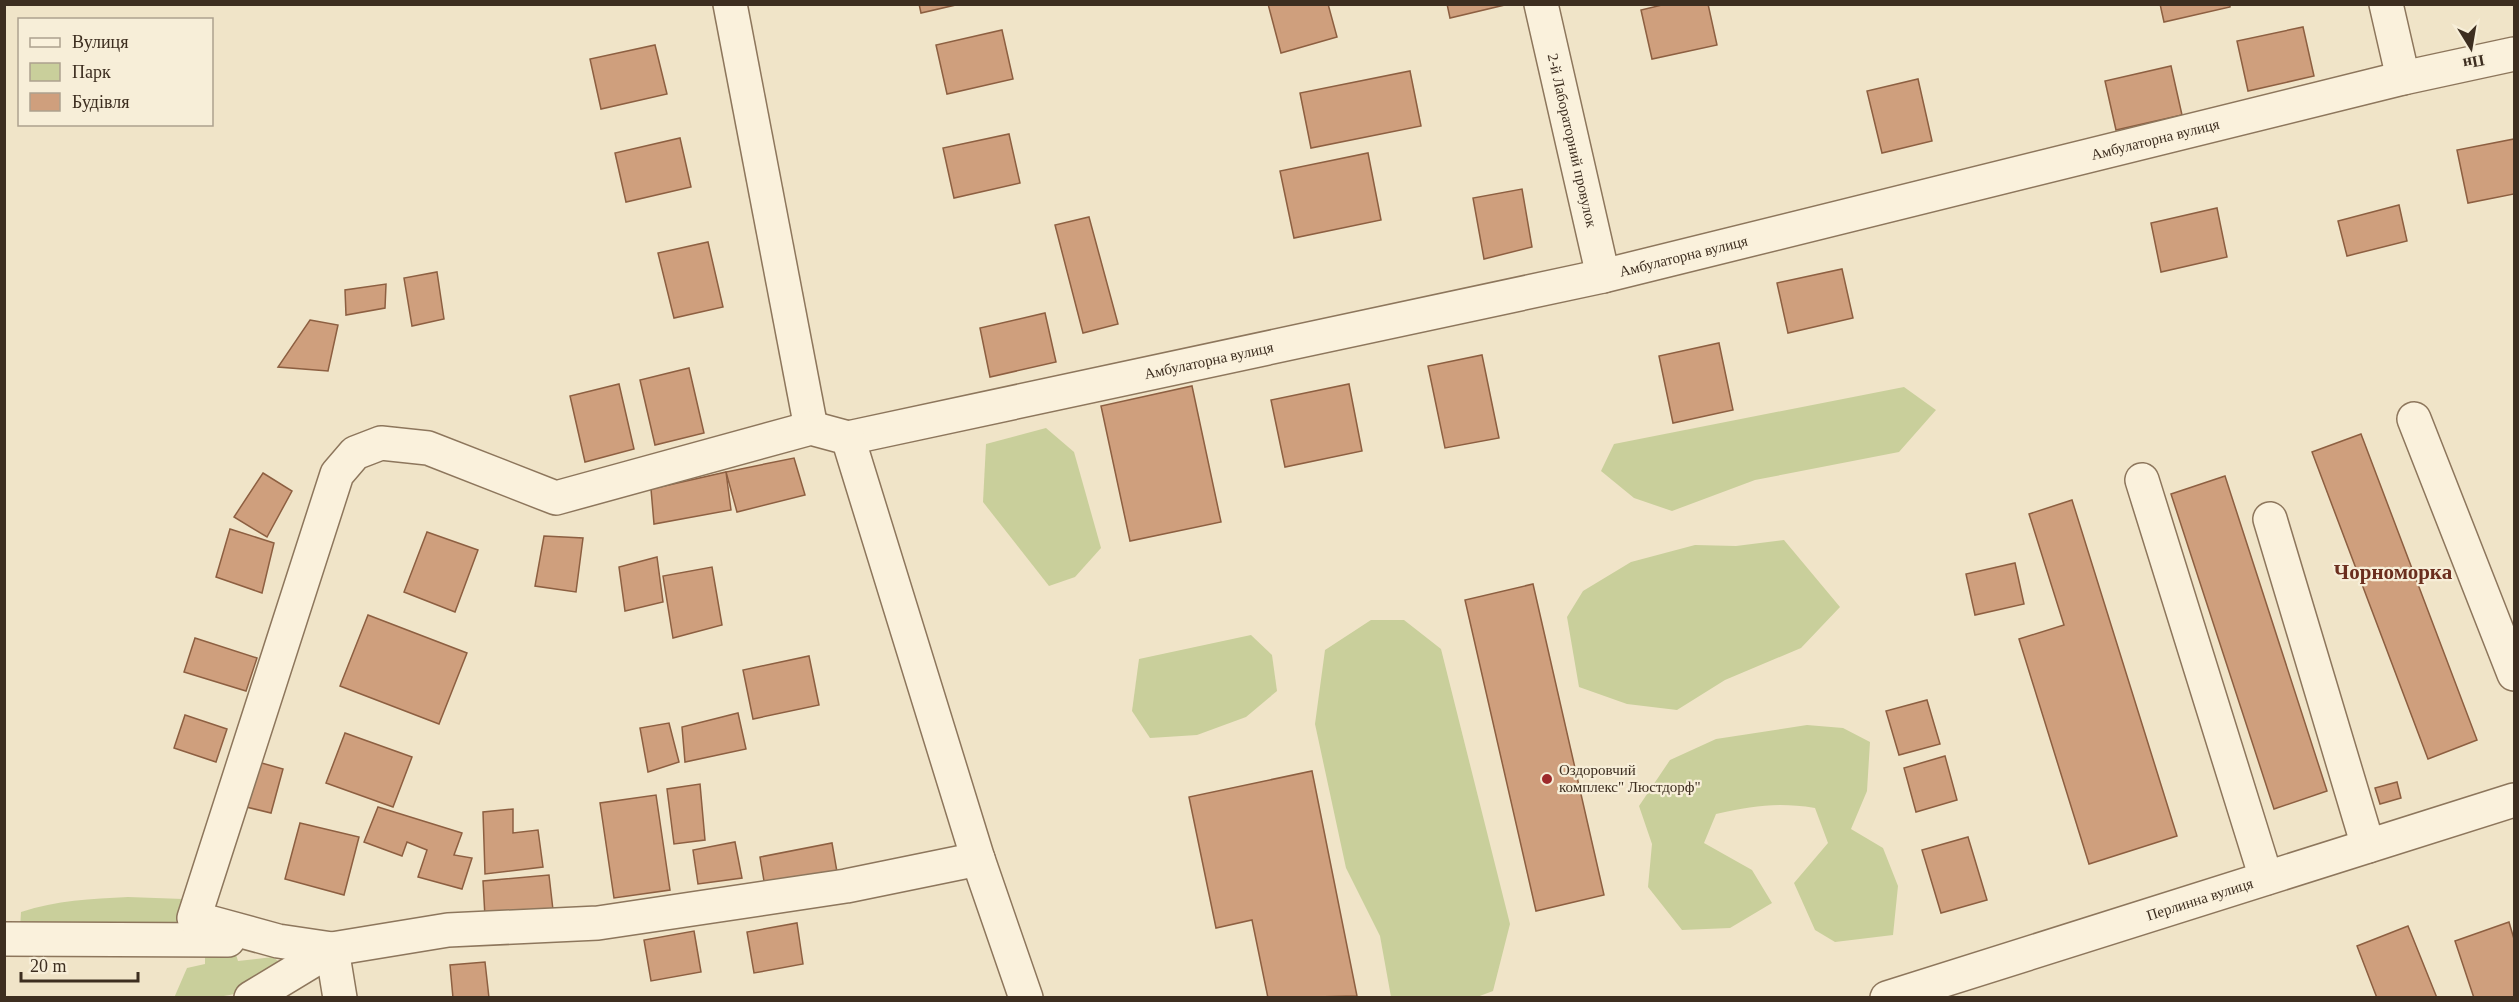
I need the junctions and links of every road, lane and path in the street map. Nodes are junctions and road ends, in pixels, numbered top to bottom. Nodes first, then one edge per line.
1 (730, 4) edge
2 (1541, 4) edge
3 (2386, 4) edge
4 (2514, 54) edge
5 (2403, 78) junction
6 (1603, 276) junction
7 (2414, 418) dead end
8 (811, 428) junction
9 (848, 438) junction
10 (2142, 480) dead end
11 (2270, 519) dead end
12 (2514, 674) edge
13 (2514, 800) edge
14 (2368, 846) junction
15 (978, 859) junction
16 (2266, 878) junction
17 (4, 939) edge
18 (278, 941) junction
19 (332, 949) junction
20 (251, 998) edge
21 (340, 998) edge
22 (1026, 998) edge
23 (1887, 998) edge

1 - 8 street
2 - 6 street, 2-й Лабораторний провулок
3 - 5 street
4 - 5 street, Амбулаторна вулиця
5 - 6 street, Амбулаторна вулиця
6 - 9 street, Амбулаторна вулиця
7 - 12 street
8 - 9 street
8 - 18 street
9 - 15 street
10 - 16 street
11 - 14 street
13 - 14 street, Перлинна вулиця
14 - 16 street, Перлинна вулиця
15 - 19 street
15 - 22 street
16 - 23 street, Перлинна вулиця
17 - 18 street
18 - 19 street
19 - 20 street
19 - 21 street

